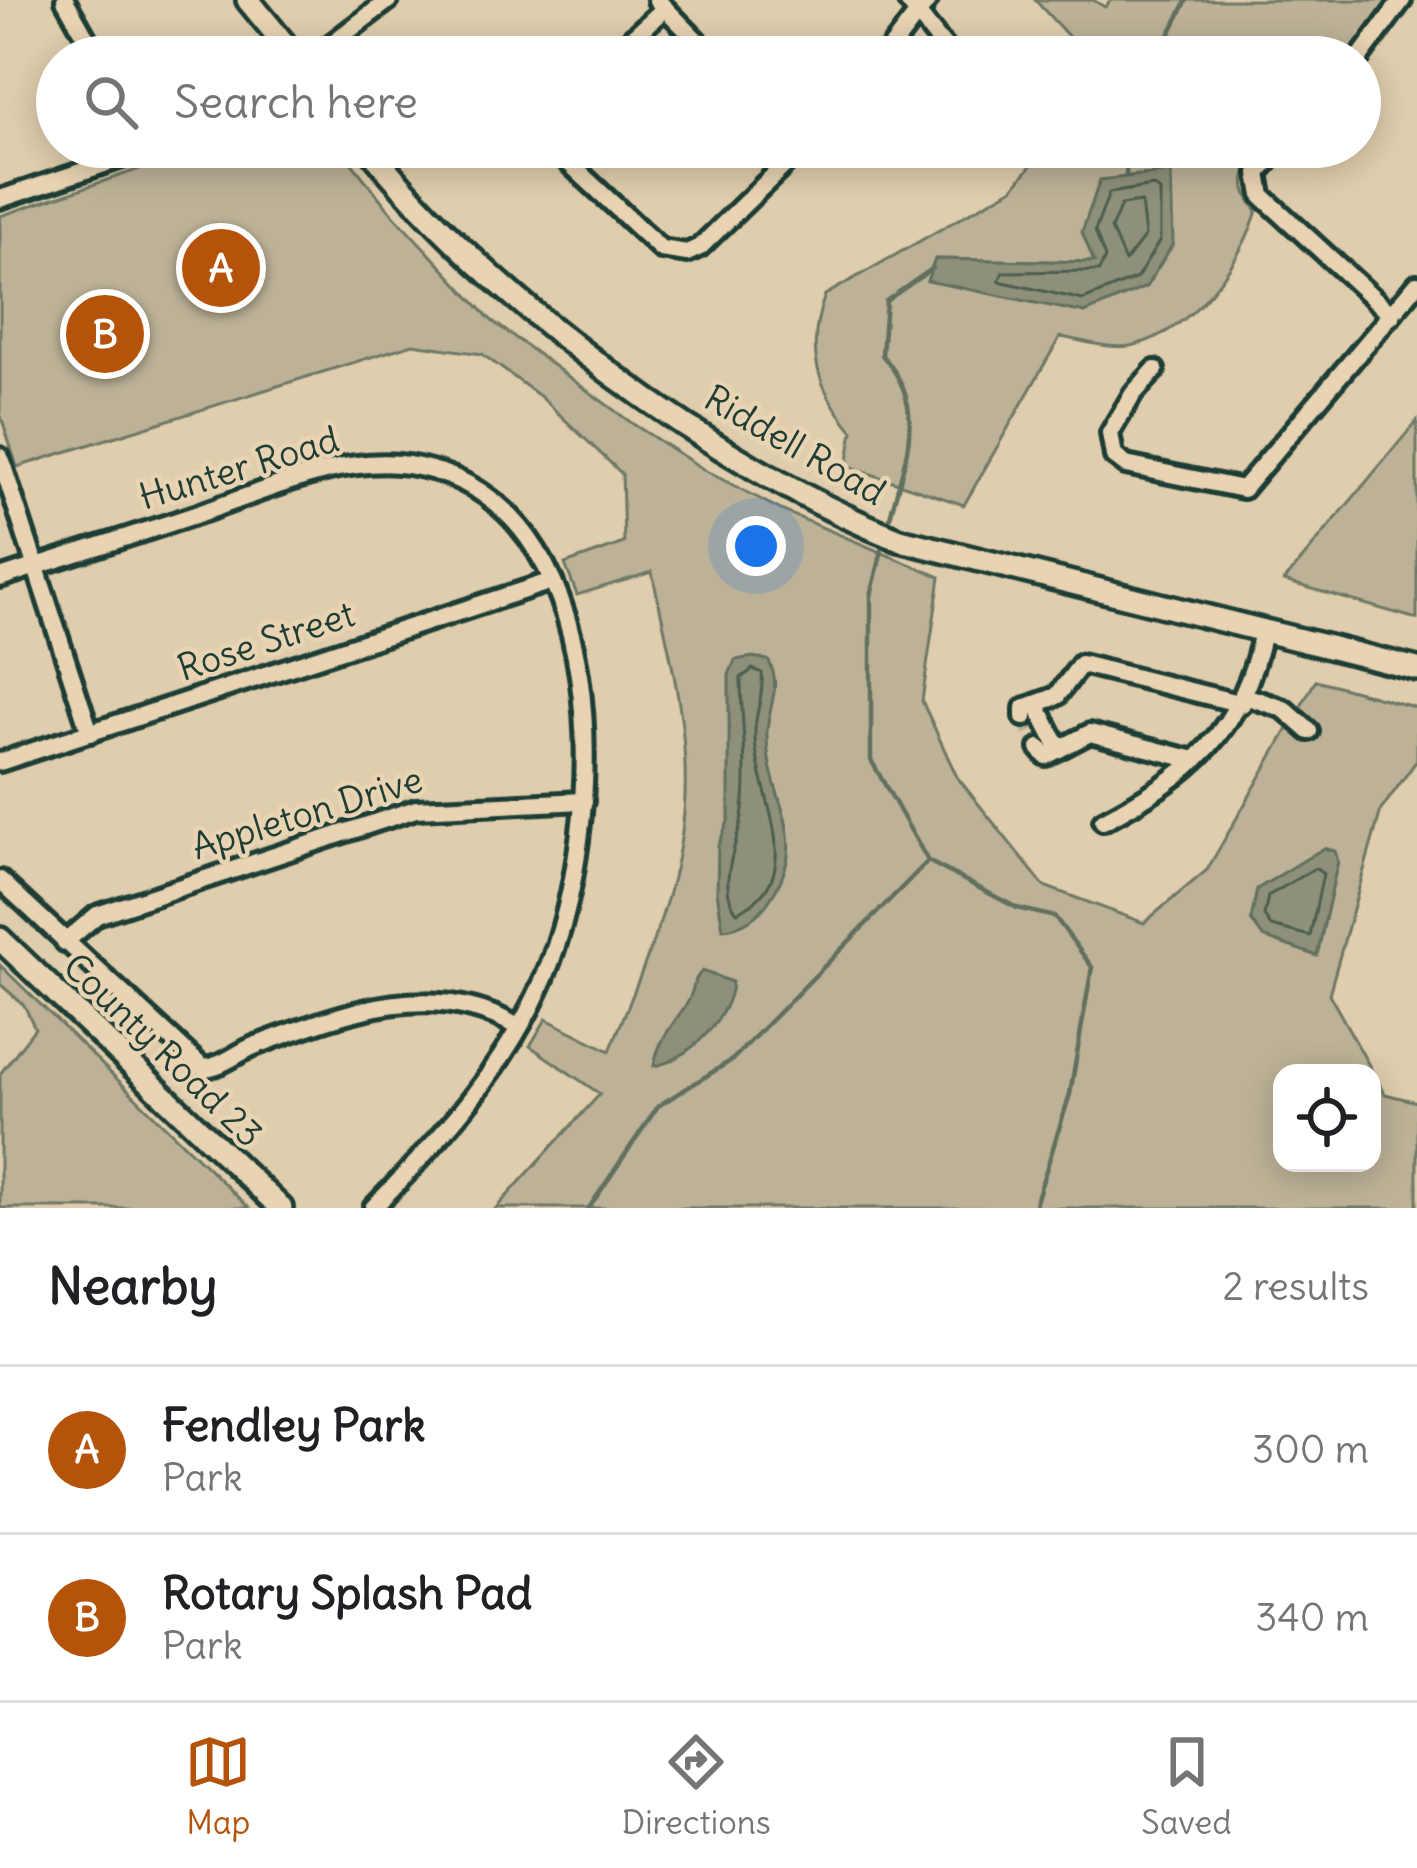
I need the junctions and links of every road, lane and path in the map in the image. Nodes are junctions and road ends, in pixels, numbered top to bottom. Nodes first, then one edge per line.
1 (65, 0) edge
2 (248, 0) edge
3 (389, 0) edge
4 (1402, 0) edge
5 (660, 4) edge
6 (918, 4) edge
7 (85, 36) edge
8 (278, 36) edge
9 (342, 36) edge
10 (630, 36) edge
11 (692, 36) edge
12 (897, 36) edge
13 (939, 36) edge
14 (1375, 36) edge
15 (85, 168) edge
16 (388, 168) edge
17 (574, 168) edge
18 (781, 168) edge
19 (1262, 168) edge
20 (0, 199) edge
21 (1417, 284) edge
22 (1392, 314) junction
23 (1155, 370) dead end
24 (0, 457) edge
25 (36, 566) junction
26 (0, 578) edge
27 (552, 581) junction
28 (1263, 631) junction
29 (1417, 669) edge
30 (1243, 700) junction
31 (1309, 731) dead end
32 (90, 733) junction
33 (1039, 748) dead end
34 (1059, 749) junction
35 (1194, 760) junction
36 (0, 762) edge
37 (584, 801) junction
38 (1102, 820) dead end
39 (0, 880) edge
40 (0, 940) edge
41 (65, 942) junction
42 (518, 1027) junction
43 (281, 1208) edge
44 (374, 1208) edge

1 - 7 street
2 - 8 main road
3 - 9 street
4 - 14 street
5 - 10 street
5 - 11 street
6 - 12 street
6 - 13 street
15 - 20 street
16 - 28 main road, Riddell Road
17 - 18 street
19 - 22 street
21 - 22 street
22 - 23 street
24 - 25 street
25 - 26 street, Hunter Road
25 - 27 street, Hunter Road
25 - 32 street
27 - 32 street, Rose Street
27 - 37 street, Hunter Road
28 - 29 main road, Riddell Road
28 - 30 street
30 - 31 street
30 - 34 street
30 - 35 street
32 - 36 street, Rose Street
33 - 34 street
34 - 35 street
35 - 38 street
37 - 41 street, Appleton Drive
37 - 42 street, Hunter Road
39 - 41 street
40 - 43 main road, County Road 23
41 - 42 street
42 - 44 street, Hunter Road

